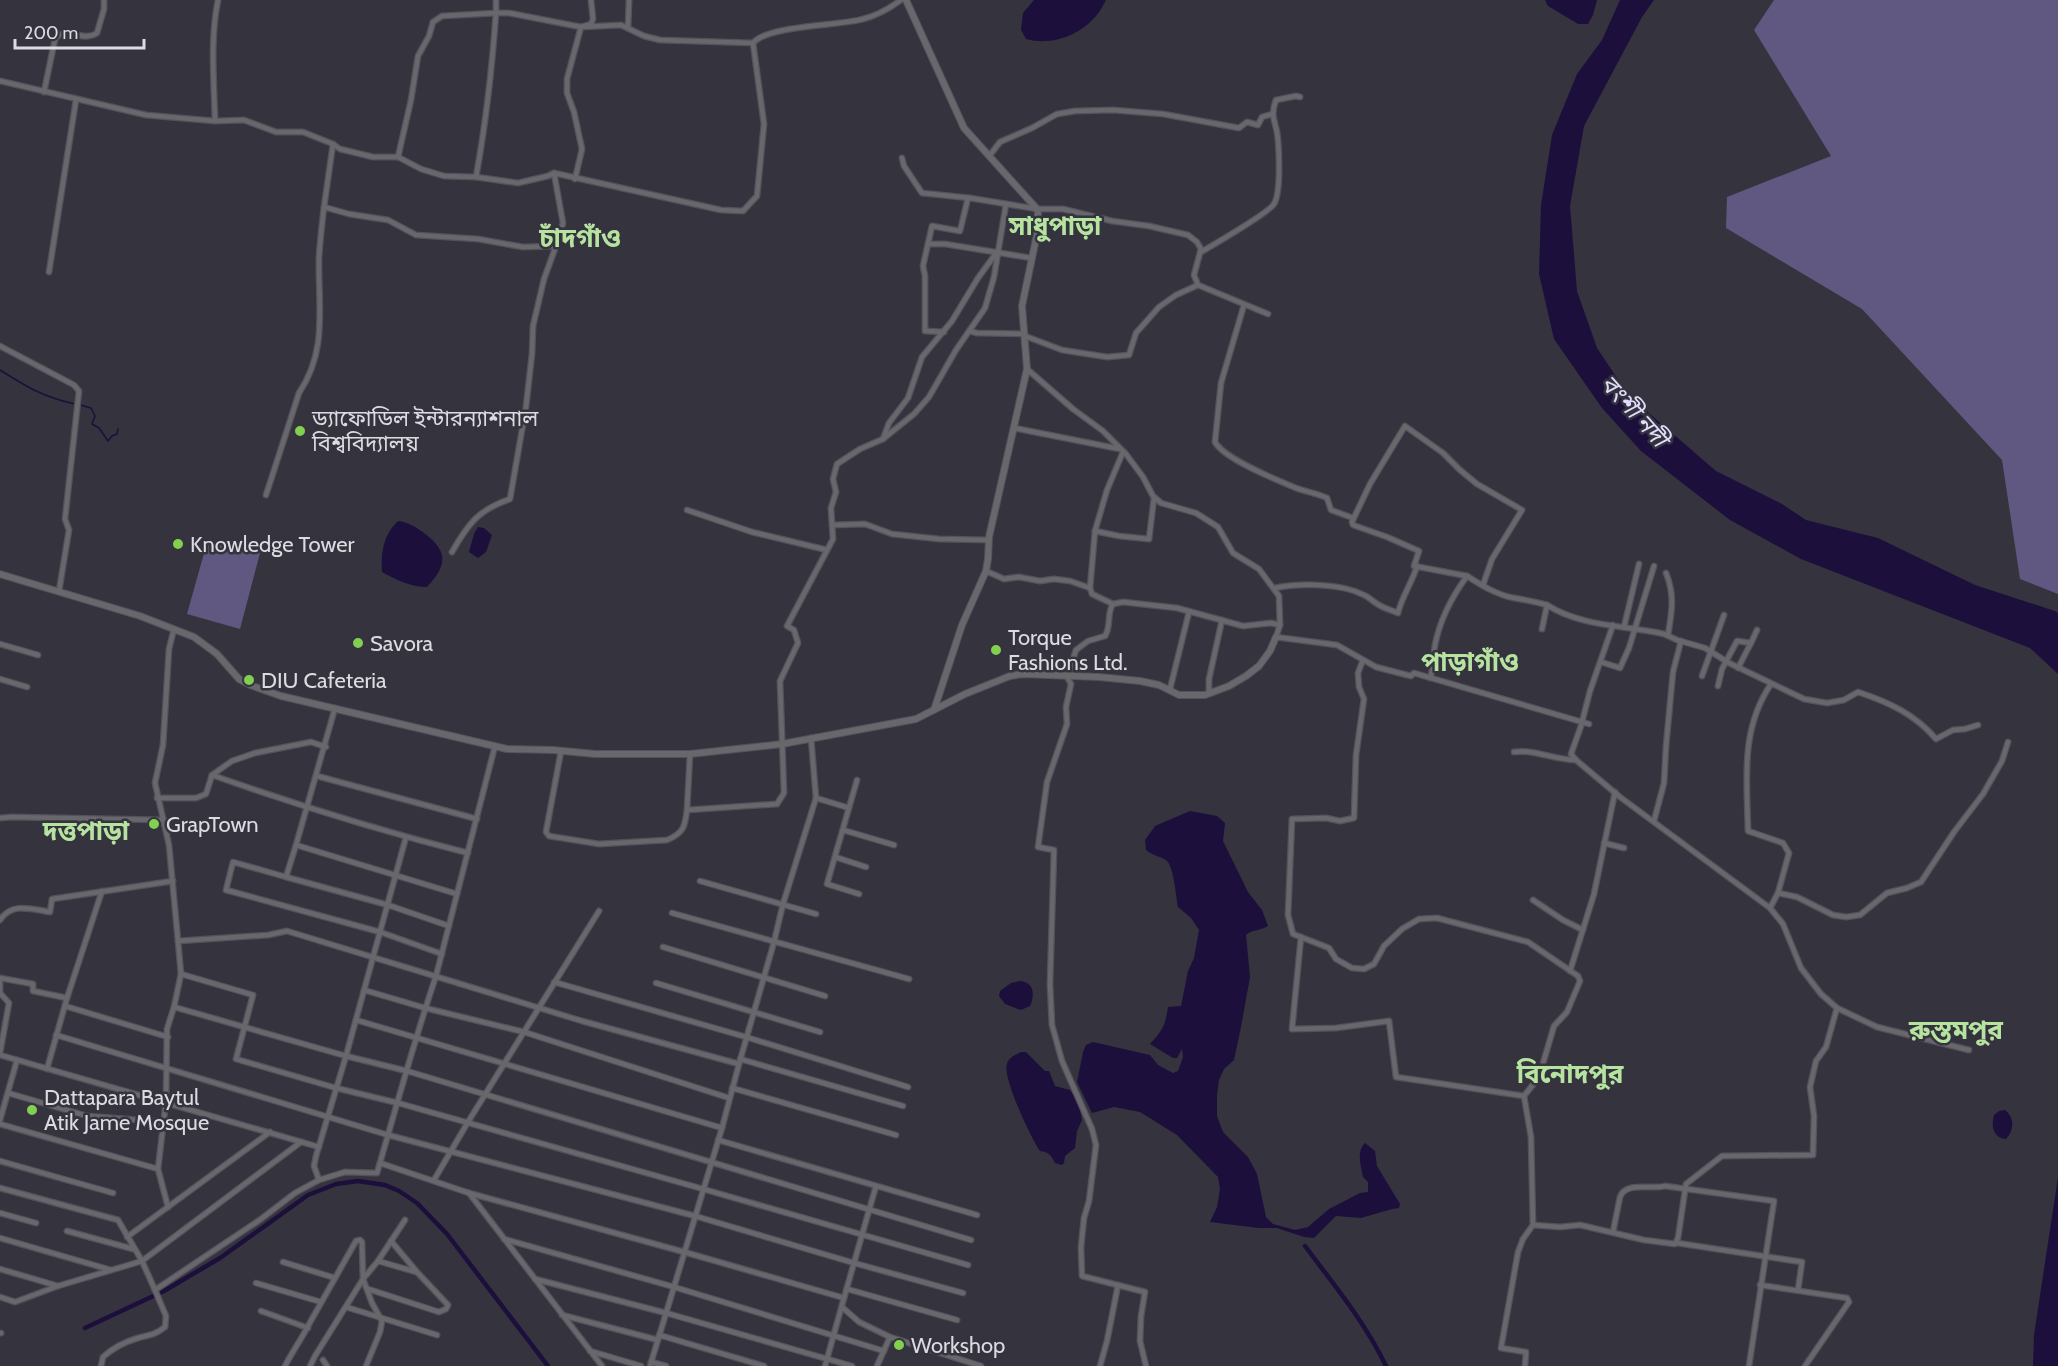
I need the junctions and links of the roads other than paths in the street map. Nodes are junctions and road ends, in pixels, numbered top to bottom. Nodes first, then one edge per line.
1 (104, 0) edge
2 (218, 0) edge
3 (496, 0) edge
4 (591, 0) edge
5 (629, 0) edge
6 (901, 0) edge
7 (906, 0) edge
8 (496, 13) junction
9 (581, 27) junction
10 (628, 28) junction
11 (753, 44) junction
12 (0, 81) edge
13 (44, 92) junction
14 (1300, 97) dead end
15 (76, 100) junction
16 (1272, 114) junction
17 (215, 121) junction
18 (333, 144) junction
19 (990, 155) junction
20 (398, 157) junction
21 (902, 158) dead end
22 (554, 173) junction
23 (476, 177) junction
24 (575, 179) junction
25 (968, 198) junction
26 (1006, 204) junction
27 (324, 207) junction
28 (1037, 209) junction
29 (928, 244) junction
30 (556, 246) junction
31 (997, 252) junction
32 (1201, 252) junction
33 (1031, 258) junction
34 (49, 272) dead end
35 (1198, 285) junction
36 (1244, 305) junction
37 (1268, 314) dead end
38 (969, 331) junction
39 (944, 332) junction
40 (1025, 335) junction
41 (0, 346) edge
42 (1027, 369) junction
43 (1014, 428) junction
44 (883, 439) junction
45 (1122, 450) junction
46 (266, 495) dead end
47 (1154, 498) junction
48 (687, 510) dead end
49 (1353, 518) junction
50 (832, 525) junction
51 (1095, 531) junction
52 (989, 540) junction
53 (827, 550) junction
54 (452, 552) dead end
55 (1639, 564) dead end
56 (1417, 566) junction
57 (1654, 566) dead end
58 (986, 571) junction
59 (1666, 573) dead end
60 (0, 574) edge
61 (1467, 576) junction
62 (1483, 585) junction
63 (1090, 588) junction
64 (1275, 588) junction
65 (59, 591) junction
66 (1113, 604) junction
67 (1547, 605) junction
68 (1189, 612) junction
69 (1724, 615) dead end
70 (1222, 620) junction
71 (1280, 625) junction
72 (1613, 625) junction
73 (1624, 627) junction
74 (1634, 628) junction
75 (174, 629) junction
76 (1542, 629) dead end
77 (1757, 630) dead end
78 (1668, 635) junction
79 (1276, 637) junction
80 (1681, 641) junction
81 (1751, 642) junction
82 (0, 644) edge
83 (1711, 652) junction
84 (38, 654) dead end
85 (1363, 660) junction
86 (1601, 662) junction
87 (1727, 662) junction
88 (1738, 668) junction
89 (1702, 676) dead end
90 (1067, 677) junction
91 (1430, 678) junction
92 (0, 679) edge
93 (1771, 684) junction
94 (1718, 686) dead end
95 (27, 687) dead end
96 (1170, 689) junction
97 (1209, 693) junction
98 (335, 708) junction
99 (934, 710) junction
100 (1582, 723) junction
101 (1588, 724) dead end
102 (1978, 725) dead end
103 (811, 738) junction
104 (2008, 742) dead end
105 (782, 744) junction
106 (495, 746) junction
107 (326, 747) junction
108 (561, 751) junction
109 (1514, 752) dead end
110 (690, 754) junction
111 (1576, 760) junction
112 (212, 775) junction
113 (317, 776) junction
114 (856, 780) dead end
115 (1615, 792) junction
116 (157, 798) junction
117 (816, 798) junction
118 (849, 807) junction
119 (307, 808) junction
120 (687, 810) junction
121 (0, 818) edge
122 (477, 819) junction
123 (164, 820) junction
124 (1654, 821) junction
125 (843, 830) junction
126 (406, 837) junction
127 (1604, 843) junction
128 (296, 845) junction
129 (894, 845) dead end
130 (1624, 848) dead end
131 (468, 853) junction
132 (835, 857) junction
133 (866, 867) dead end
134 (397, 874) junction
135 (286, 876) junction
136 (173, 880) junction
137 (700, 881) dead end
138 (102, 891) junction
139 (1778, 893) junction
140 (458, 894) junction
141 (859, 894) dead end
142 (1533, 900) dead end
143 (783, 904) junction
144 (388, 905) junction
145 (1770, 908) junction
146 (598, 911) dead end
147 (672, 913) dead end
148 (816, 914) dead end
149 (0, 920) edge
150 (449, 926) junction
151 (1584, 930) junction
152 (380, 933) junction
153 (1301, 937) junction
154 (178, 941) junction
155 (774, 942) junction
156 (663, 947) dead end
157 (442, 954) junction
158 (373, 957) junction
159 (1570, 971) junction
160 (181, 974) junction
161 (436, 976) junction
162 (764, 977) junction
163 (909, 979) dead end
164 (0, 980) edge
165 (554, 982) junction
166 (656, 983) dead end
167 (364, 990) junction
168 (0, 993) edge
169 (825, 996) dead end
170 (67, 998) junction
171 (65, 1006) junction
172 (174, 1007) junction
173 (538, 1007) junction
174 (425, 1008) junction
175 (1837, 1008) junction
176 (754, 1011) junction
177 (356, 1020) junction
178 (244, 1027) junction
179 (524, 1032) junction
180 (820, 1032) dead end
181 (56, 1035) junction
182 (168, 1037) junction
183 (747, 1037) junction
184 (416, 1038) junction
185 (1969, 1050) dead end
186 (0, 1054) edge
187 (346, 1056) junction
188 (17, 1060) junction
189 (739, 1061) junction
190 (504, 1064) junction
191 (167, 1067) junction
192 (47, 1069) junction
193 (406, 1071) junction
194 (908, 1087) dead end
195 (732, 1088) junction
196 (336, 1089) junction
197 (8, 1093) junction
198 (485, 1094) junction
199 (1524, 1096) junction
200 (729, 1098) junction
201 (166, 1101) junction
202 (398, 1103) junction
203 (903, 1106) dead end
204 (328, 1117) junction
205 (0, 1122) edge
206 (164, 1122) junction
207 (468, 1122) junction
208 (722, 1128) junction
209 (270, 1132) junction
210 (388, 1135) junction
211 (896, 1135) dead end
212 (718, 1140) junction
213 (301, 1142) junction
214 (319, 1147) junction
215 (451, 1152) junction
216 (0, 1161) edge
217 (712, 1161) junction
218 (380, 1163) junction
219 (158, 1169) junction
220 (319, 1180) junction
221 (434, 1180) junction
222 (876, 1186) junction
223 (0, 1188) edge
224 (1686, 1188) junction
225 (704, 1189) junction
226 (113, 1193) dead end
227 (469, 1193) junction
228 (168, 1207) junction
229 (870, 1210) junction
230 (0, 1214) edge
231 (977, 1215) dead end
232 (695, 1216) junction
233 (405, 1220) dead end
234 (36, 1223) dead end
235 (1533, 1225) junction
236 (67, 1231) dead end
237 (1613, 1232) junction
238 (862, 1235) junction
239 (127, 1237) junction
240 (0, 1238) edge
241 (504, 1239) junction
242 (971, 1240) dead end
243 (391, 1241) junction
244 (1677, 1243) junction
245 (133, 1249) junction
246 (684, 1252) junction
247 (1765, 1256) junction
248 (142, 1261) junction
249 (378, 1261) junction
250 (283, 1262) dead end
251 (854, 1263) junction
252 (968, 1265) dead end
253 (0, 1269) edge
254 (111, 1270) junction
255 (417, 1272) junction
256 (335, 1278) junction
257 (363, 1279) junction
258 (535, 1279) junction
259 (256, 1283) dead end
260 (1118, 1285) junction
261 (1760, 1285) junction
262 (58, 1286) junction
263 (674, 1287) junction
264 (368, 1289) junction
265 (847, 1289) junction
266 (155, 1290) junction
267 (1798, 1290) junction
268 (963, 1293) dead end
269 (0, 1297) edge
270 (844, 1298) junction
271 (321, 1302) junction
272 (346, 1307) junction
273 (842, 1307) junction
274 (261, 1311) dead end
275 (666, 1313) junction
276 (562, 1315) junction
277 (381, 1318) junction
278 (957, 1320) dead end
279 (308, 1328) junction
280 (437, 1335) dead end
281 (834, 1335) junction
282 (890, 1337) junction
283 (659, 1338) junction
284 (590, 1351) junction
285 (884, 1351) junction
286 (827, 1359) junction
287 (323, 1360) dead end
288 (651, 1364) edge
289 (101, 1366) edge
290 (285, 1366) edge
291 (310, 1366) edge
292 (327, 1366) edge
293 (366, 1366) edge
294 (602, 1366) edge
295 (641, 1366) edge
296 (666, 1366) edge
297 (764, 1366) edge
298 (825, 1366) edge
299 (852, 1366) edge
300 (877, 1366) edge
301 (981, 1366) edge
302 (1100, 1366) edge
303 (1146, 1366) edge
304 (1525, 1366) edge
305 (1749, 1366) edge
306 (1805, 1366) edge

1 - 13 street
2 - 17 street
3 - 8 street
4 - 9 street
5 - 10 street
6 - 11 street
7 - 19 street
8 - 9 street
8 - 20 street
8 - 23 street
9 - 10 street
9 - 24 street
10 - 11 street
11 - 24 street
12 - 13 street
13 - 15 street
14 - 16 street
15 - 17 street
15 - 34 street
16 - 19 street
16 - 32 street
17 - 18 street
18 - 20 street
18 - 27 street
19 - 28 street
20 - 23 street
21 - 25 street
22 - 23 street
22 - 24 street
22 - 30 street
25 - 26 street
25 - 29 street
26 - 28 street
26 - 31 street
27 - 30 street
27 - 46 street
28 - 32 street
28 - 33 street
29 - 31 street
29 - 39 street
30 - 54 street
31 - 33 street
31 - 38 street
31 - 39 street
32 - 35 street
33 - 40 street
35 - 36 street
35 - 40 street
36 - 37 street
36 - 49 street
38 - 40 street
38 - 44 street
39 - 44 street
40 - 42 street
41 - 65 street
42 - 43 street
42 - 45 street
43 - 45 street
43 - 52 street
44 - 50 street
45 - 47 street
45 - 51 street
47 - 51 street
47 - 64 street
48 - 53 street
49 - 56 street
49 - 62 street
50 - 52 street
50 - 53 street
51 - 63 street
52 - 58 street
53 - 105 street
55 - 73 street
56 - 61 street
56 - 64 street
57 - 74 street
58 - 63 street
58 - 99 street
59 - 78 street
60 - 65 street
61 - 62 street
61 - 91 street
62 - 67 street
63 - 66 street
64 - 71 street
65 - 75 street
66 - 68 street
66 - 90 street
67 - 72 street
67 - 76 street
68 - 70 street
68 - 96 street
69 - 83 street
70 - 71 street
70 - 97 street
71 - 79 street
72 - 73 street
72 - 86 street
73 - 74 street
74 - 78 street
74 - 86 street
75 - 98 street
75 - 116 street
77 - 81 street
78 - 80 street
79 - 85 street
79 - 97 street
80 - 83 street
80 - 124 street
81 - 87 street
81 - 88 street
82 - 84 street
83 - 87 street
83 - 89 street
85 - 91 street
85 - 153 street
86 - 100 street
87 - 88 street
87 - 94 street
88 - 93 street
90 - 96 street
90 - 99 street
90 - 260 street
91 - 100 street
92 - 95 street
93 - 102 street
93 - 139 street
96 - 97 street
98 - 106 street
98 - 107 street
99 - 103 street
100 - 101 street
100 - 111 street
103 - 105 street
103 - 117 street
104 - 139 street
105 - 110 street
105 - 120 street
106 - 108 street
106 - 122 street
107 - 112 street
107 - 113 street
108 - 110 street
108 - 120 street
109 - 111 street
110 - 120 street
111 - 115 street
112 - 116 street
112 - 119 street
113 - 119 street
113 - 122 street
114 - 118 street
115 - 124 street
115 - 127 street
116 - 123 street
117 - 118 street
117 - 143 street
118 - 125 street
119 - 126 street
119 - 128 street
121 - 123 street
122 - 131 street
123 - 136 street
124 - 145 street
125 - 129 street
125 - 132 street
126 - 131 street
126 - 134 street
127 - 130 street
127 - 151 street
128 - 134 street
128 - 135 street
131 - 140 street
132 - 133 street
132 - 141 street
134 - 140 street
134 - 144 street
135 - 144 street
135 - 152 street
136 - 138 street
136 - 154 street
137 - 143 street
138 - 149 street
138 - 170 street
139 - 145 street
140 - 150 street
142 - 151 street
143 - 148 street
143 - 155 street
144 - 150 street
144 - 152 street
145 - 175 street
146 - 165 street
147 - 155 street
150 - 157 street
151 - 159 street
152 - 157 street
152 - 158 street
153 - 159 street
153 - 199 street
154 - 158 street
154 - 160 street
155 - 162 street
155 - 163 street
156 - 162 street
157 - 161 street
158 - 161 street
158 - 167 street
159 - 199 street
160 - 172 street
160 - 178 street
161 - 173 street
161 - 174 street
162 - 169 street
162 - 176 street
164 - 168 street
164 - 170 street
165 - 173 street
165 - 183 street
166 - 176 street
167 - 174 street
167 - 177 street
168 - 186 street
170 - 171 street
171 - 181 street
171 - 182 street
172 - 178 street
172 - 182 street
173 - 179 street
173 - 189 street
174 - 179 street
174 - 184 street
175 - 185 street
175 - 224 street
176 - 180 street
176 - 183 street
177 - 184 street
177 - 187 street
178 - 187 street
178 - 196 street
179 - 190 street
179 - 200 street
181 - 191 street
181 - 192 street
182 - 191 street
183 - 189 street
183 - 194 street
184 - 190 street
184 - 193 street
186 - 188 street
187 - 193 street
187 - 196 street
188 - 192 street
188 - 197 street
189 - 195 street
189 - 203 street
190 - 198 street
190 - 208 street
191 - 201 street
191 - 204 street
192 - 201 street
193 - 198 street
193 - 202 street
195 - 200 street
195 - 211 street
196 - 202 street
196 - 204 street
197 - 205 street
197 - 206 street
198 - 207 street
198 - 217 street
199 - 235 street
200 - 208 street
201 - 206 street
201 - 209 street
202 - 207 street
202 - 210 street
204 - 210 street
204 - 214 street
205 - 219 street
206 - 219 street
207 - 215 street
207 - 225 street
208 - 212 street
209 - 213 street
209 - 228 street
210 - 215 street
210 - 218 street
212 - 217 street
212 - 222 street
213 - 214 street
213 - 248 street
214 - 220 street
215 - 221 street
215 - 232 street
216 - 226 street
217 - 225 street
217 - 229 street
218 - 220 street
218 - 221 street
219 - 228 street
220 - 266 street
221 - 227 street
222 - 229 street
222 - 231 street
223 - 239 street
224 - 237 street
224 - 244 street
224 - 247 street
225 - 232 street
225 - 238 street
227 - 241 street
227 - 246 street
228 - 239 street
229 - 238 street
229 - 242 street
230 - 234 street
232 - 246 street
232 - 251 street
233 - 243 street
235 - 237 street
235 - 304 street
236 - 245 street
237 - 244 street
238 - 251 street
238 - 252 street
239 - 245 street
240 - 254 street
241 - 258 street
241 - 263 street
243 - 249 street
243 - 255 street
244 - 247 street
245 - 248 street
246 - 263 street
246 - 270 street
247 - 261 street
247 - 267 street
248 - 254 street
248 - 266 street
249 - 255 street
249 - 257 street
250 - 256 street
251 - 265 street
251 - 268 street
253 - 262 street
254 - 262 street
255 - 264 street
256 - 257 street
256 - 271 street
257 - 264 street
257 - 272 street
258 - 275 street
258 - 276 street
259 - 271 street
260 - 302 street
260 - 303 street
261 - 267 street
261 - 305 street
262 - 269 street
263 - 275 street
263 - 281 street
264 - 277 street
265 - 270 street
265 - 278 street
266 - 289 street
267 - 306 street
270 - 273 street
271 - 279 street
272 - 277 street
272 - 291 street
273 - 281 street
273 - 282 street
274 - 279 street
275 - 283 street
275 - 286 street
276 - 283 street
276 - 284 street
277 - 280 street
277 - 293 street
279 - 290 street
281 - 285 street
281 - 286 street
282 - 285 street
282 - 301 street
283 - 288 street
283 - 297 street
284 - 294 street
284 - 295 street
285 - 300 street
286 - 298 street
286 - 299 street
287 - 292 street
288 - 296 street

